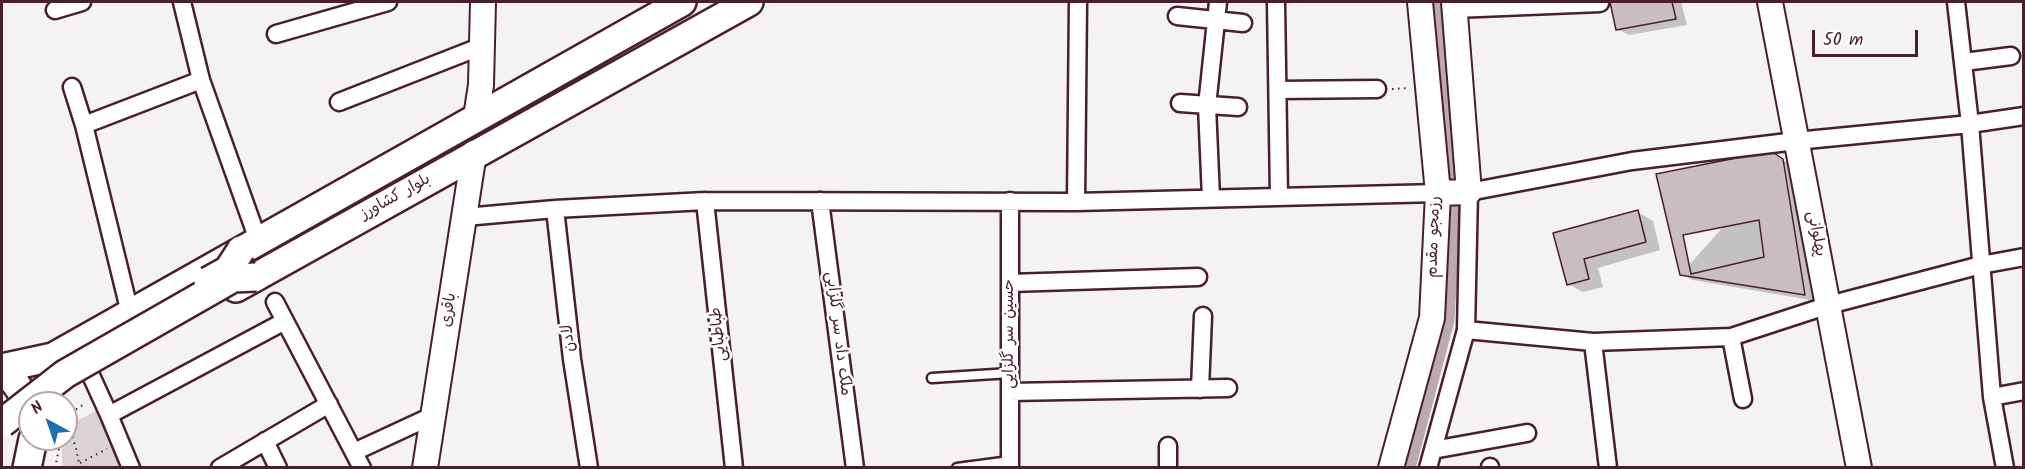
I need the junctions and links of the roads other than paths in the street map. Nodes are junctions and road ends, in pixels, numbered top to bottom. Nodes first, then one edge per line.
1 (82, 2) edge
2 (182, 2) edge
3 (388, 2) edge
4 (483, 2) edge
5 (682, 2) edge
6 (748, 2) edge
7 (1078, 2) edge
8 (1218, 2) edge
9 (1276, 2) edge
10 (1420, 2) edge
11 (1770, 2) edge
12 (1956, 2) edge
13 (1550, 3) edge
14 (1600, 3) dead end
15 (1454, 5) edge
16 (56, 10) dead end
17 (1177, 16) dead end
18 (1216, 19) junction
19 (1243, 23) dead end
20 (276, 34) dead end
21 (482, 46) junction
22 (2011, 56) dead end
23 (1964, 62) junction
24 (201, 80) junction
25 (72, 87) dead end
26 (1377, 89) road end
27 (1278, 90) junction
28 (339, 102) dead end
29 (1180, 103) dead end
30 (1207, 106) junction
31 (1238, 107) dead end
32 (2024, 116) edge
33 (476, 117) junction
34 (1970, 124) junction
35 (84, 125) junction
36 (1796, 141) junction
37 (474, 153) junction
38 (1469, 192) junction
39 (1438, 193) junction
40 (1279, 197) junction
41 (1211, 198) junction
42 (705, 201) junction
43 (820, 201) junction
44 (1010, 201) junction
45 (1076, 201) junction
46 (555, 209) junction
47 (465, 217) junction
48 (250, 245) junction
49 (2024, 257) edge
50 (1981, 266) junction
51 (256, 277) junction
52 (1198, 277) dead end
53 (1010, 283) junction
54 (275, 302) dead end
55 (1829, 306) junction
56 (130, 313) junction
57 (1203, 316) dead end
58 (285, 321) junction
59 (1466, 330) junction
60 (1731, 337) junction
61 (1593, 342) junction
62 (2, 368) edge
63 (1010, 373) junction
64 (932, 378) dead end
65 (94, 383) junction
66 (1228, 388) dead end
67 (1200, 389) junction
68 (21, 391) edge
69 (60, 391) edge
70 (1010, 392) junction
71 (2024, 392) edge
72 (1992, 397) junction
73 (1743, 399) dead end
74 (328, 404) junction
75 (2, 406) edge
76 (109, 415) junction
77 (434, 415) junction
78 (2, 423) edge
79 (1527, 433) dead end
80 (265, 441) junction
81 (1168, 446) dead end
82 (1432, 450) junction
83 (31, 451) edge
84 (358, 460) edge
85 (1010, 464) edge
86 (27, 468) edge
87 (131, 468) edge
88 (220, 468) edge
89 (278, 468) edge
90 (426, 468) edge
91 (589, 468) edge
92 (734, 468) edge
93 (855, 468) edge
94 (957, 468) edge
95 (1168, 468) edge
96 (1391, 468) edge
97 (1428, 468) edge
98 (1608, 468) edge
99 (1858, 468) edge
100 (2005, 468) edge

1 - 16 street
2 - 24 street
3 - 20 street
4 - 21 street
5 - 33 main road, بلوار کشاورز
6 - 37 main road, بلوار کشاورز
7 - 45 street
8 - 18 street
9 - 27 street
10 - 39 street, رزمجو مقدم
11 - 36 street, پهلوانی
12 - 23 street
13 - 14 street
13 - 15 street
15 - 38 street, رزمجو مقدم
17 - 18 street
18 - 19 street
18 - 30 street
21 - 28 street
21 - 33 street
22 - 23 street
23 - 34 street
24 - 35 street
24 - 48 street
25 - 35 street
26 - 27 street
27 - 40 street
29 - 30 street
30 - 31 street
30 - 41 street
32 - 34 street
33 - 48 main road, بلوار کشاورز
34 - 36 street
34 - 50 street
35 - 56 street
36 - 38 street
36 - 55 street, پهلوانی
37 - 47 street, باقری
37 - 51 main road, بلوار کشاورز
38 - 39 street
38 - 59 street, رزمجو مقدم
39 - 40 street
39 - 96 street, رزمجو مقدم
40 - 41 street
41 - 45 street
42 - 43 street
42 - 46 street
42 - 92 street, طباطبایی
43 - 44 street
43 - 93 street, ملک داد سر گلزایی
44 - 45 street
44 - 53 street, حسین سر گلزایی
46 - 47 street
46 - 91 street, لادن
47 - 77 street, باقری
48 - 56 main road, بلوار کشاورز
48 - 75 main road, bridge
49 - 50 street
50 - 55 street
50 - 72 street
51 - 65 main road, بلوار کشاورز
51 - 78 main road, bridge
52 - 53 street
53 - 63 street, حسین سر گلزایی
54 - 58 street
55 - 60 street
55 - 99 street, پهلوانی
56 - 62 main road, بلوار کشاورز
57 - 67 street
58 - 74 street
58 - 76 street
59 - 61 street
59 - 82 street, رزمجو مقدم
60 - 61 street
60 - 73 street
61 - 98 street
62 - 68 main road
63 - 64 lane
63 - 70 street, حسین سر گلزایی
65 - 69 main road, بلوار کشاورز
65 - 76 street
66 - 67 street
67 - 70 street
70 - 85 street, حسین سر گلزایی
71 - 72 street
72 - 100 street
74 - 80 street
74 - 84 street
76 - 87 street
77 - 84 street
77 - 90 street, باقری
79 - 82 street
80 - 88 street
80 - 89 street
81 - 95 street
82 - 97 street, رزمجو مقدم
83 - 86 main road
85 - 94 lane

